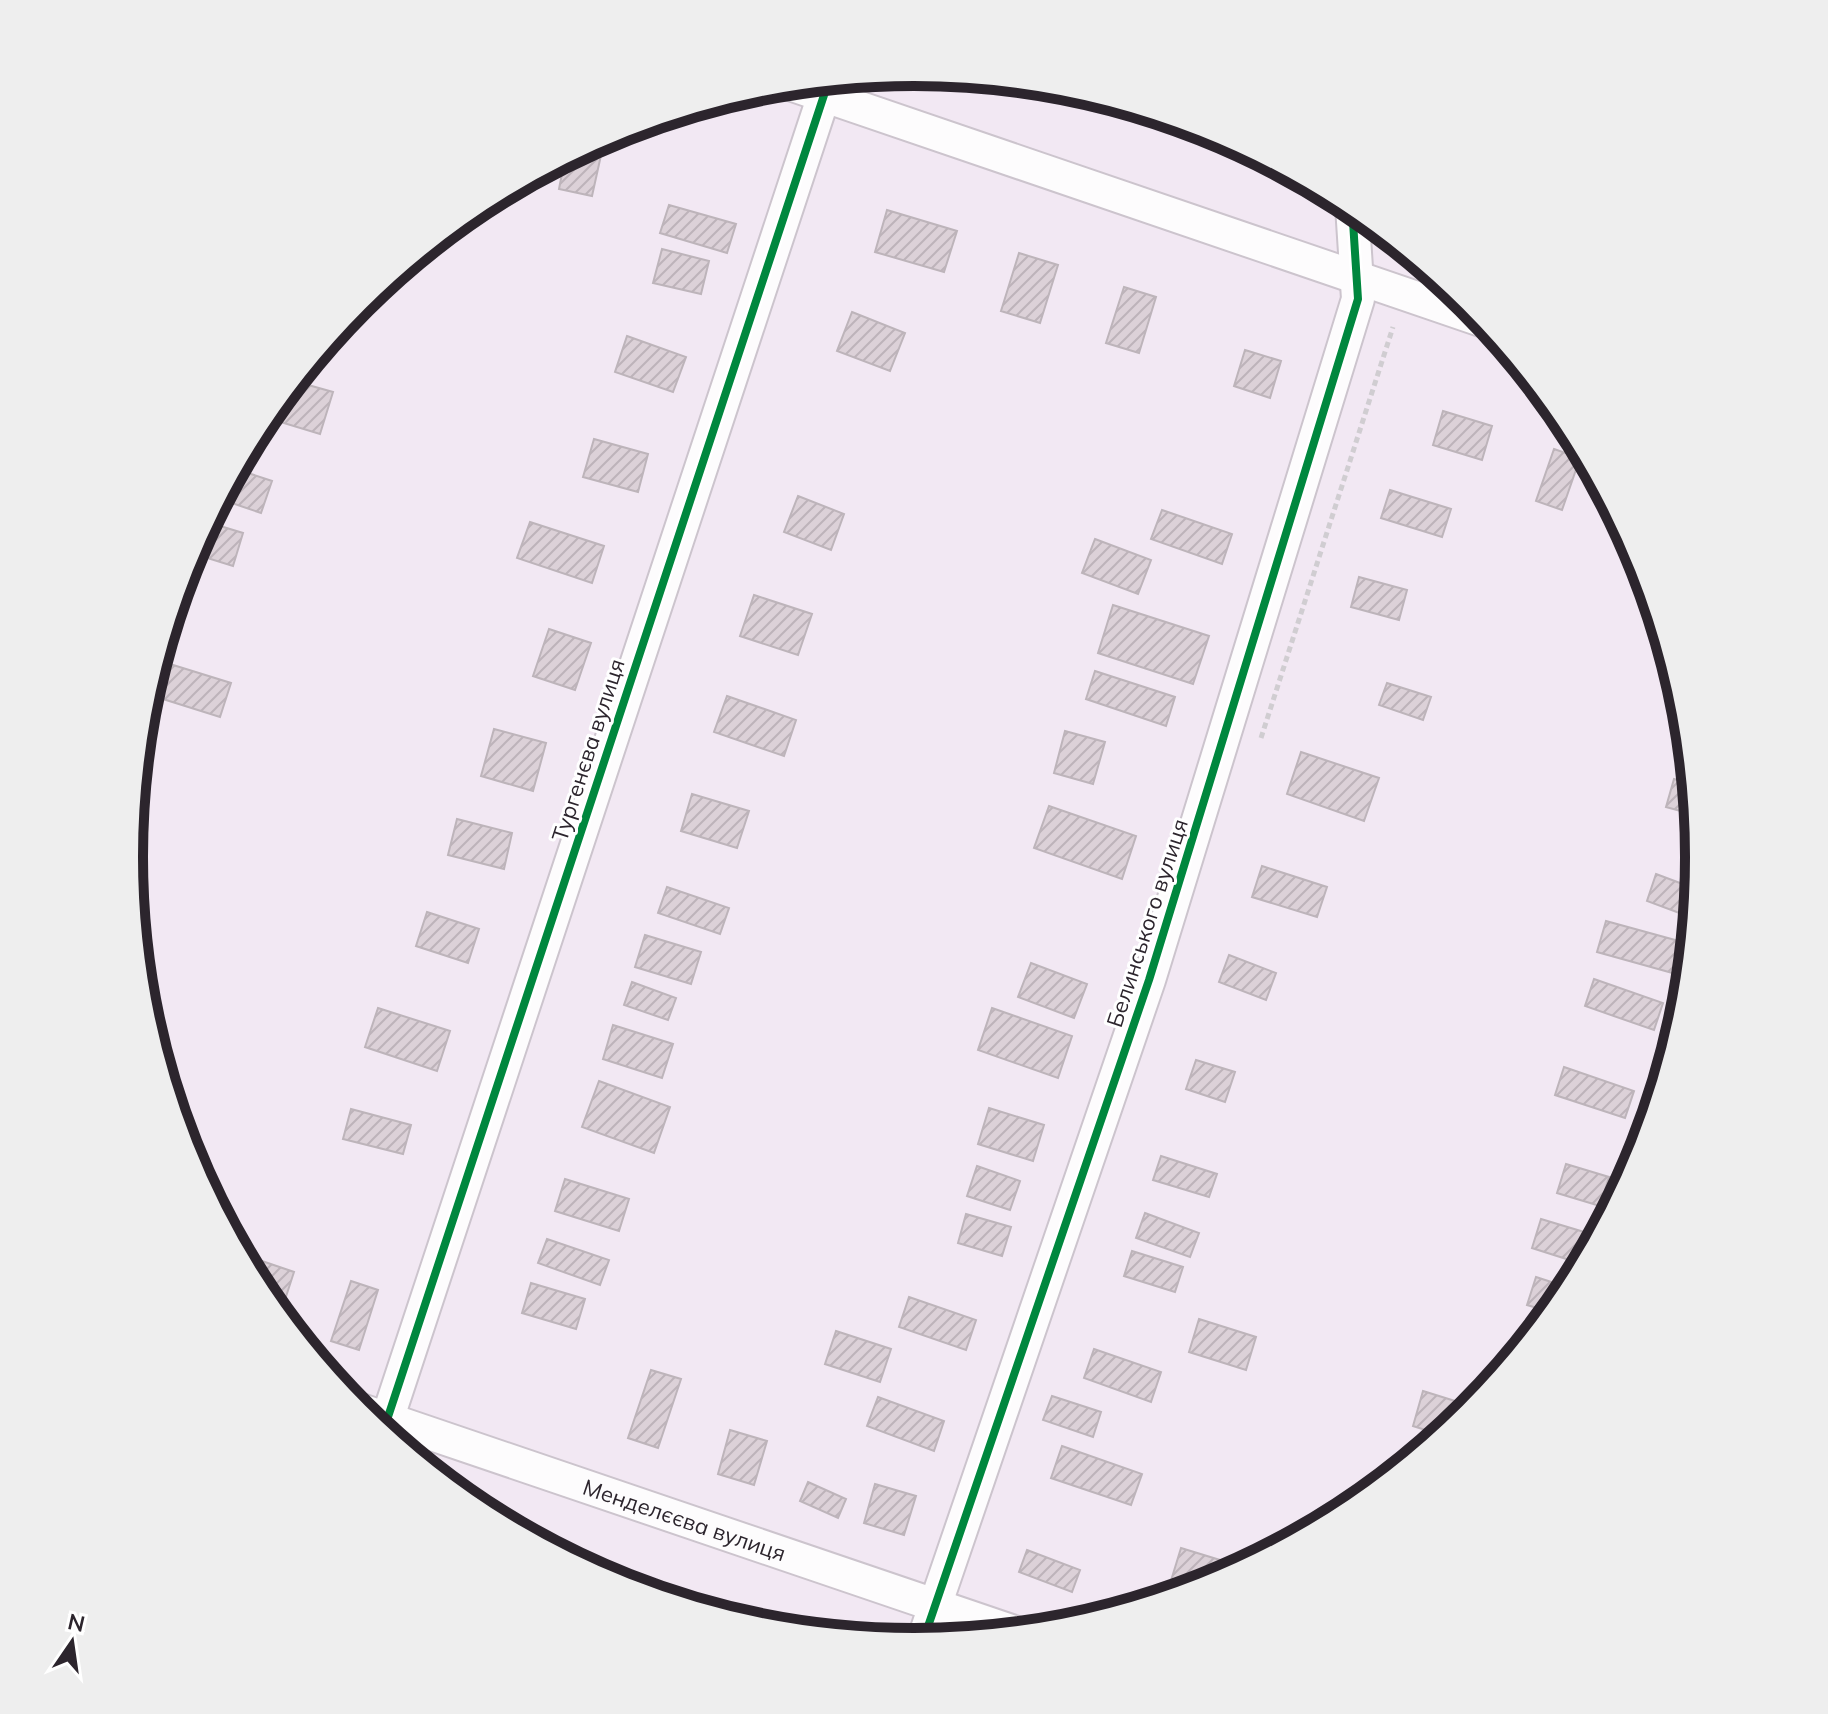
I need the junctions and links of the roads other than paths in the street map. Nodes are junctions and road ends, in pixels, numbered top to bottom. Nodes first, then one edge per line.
1 (836, 91) edge
2 (824, 92) edge
3 (1353, 224) edge
4 (1356, 278) junction
5 (1460, 313) edge
6 (387, 1419) edge
7 (398, 1429) edge
8 (936, 1604) junction
9 (990, 1623) edge
10 (928, 1627) edge

1 - 4 street
2 - 6 street, Тургенєва вулиця
3 - 4 street, Белинського вулиця
4 - 5 street
4 - 8 street, Белинського вулиця
7 - 8 street, Менделєєва вулиця
8 - 9 street, Менделєєва вулиця
8 - 10 street, Белинського вулиця

